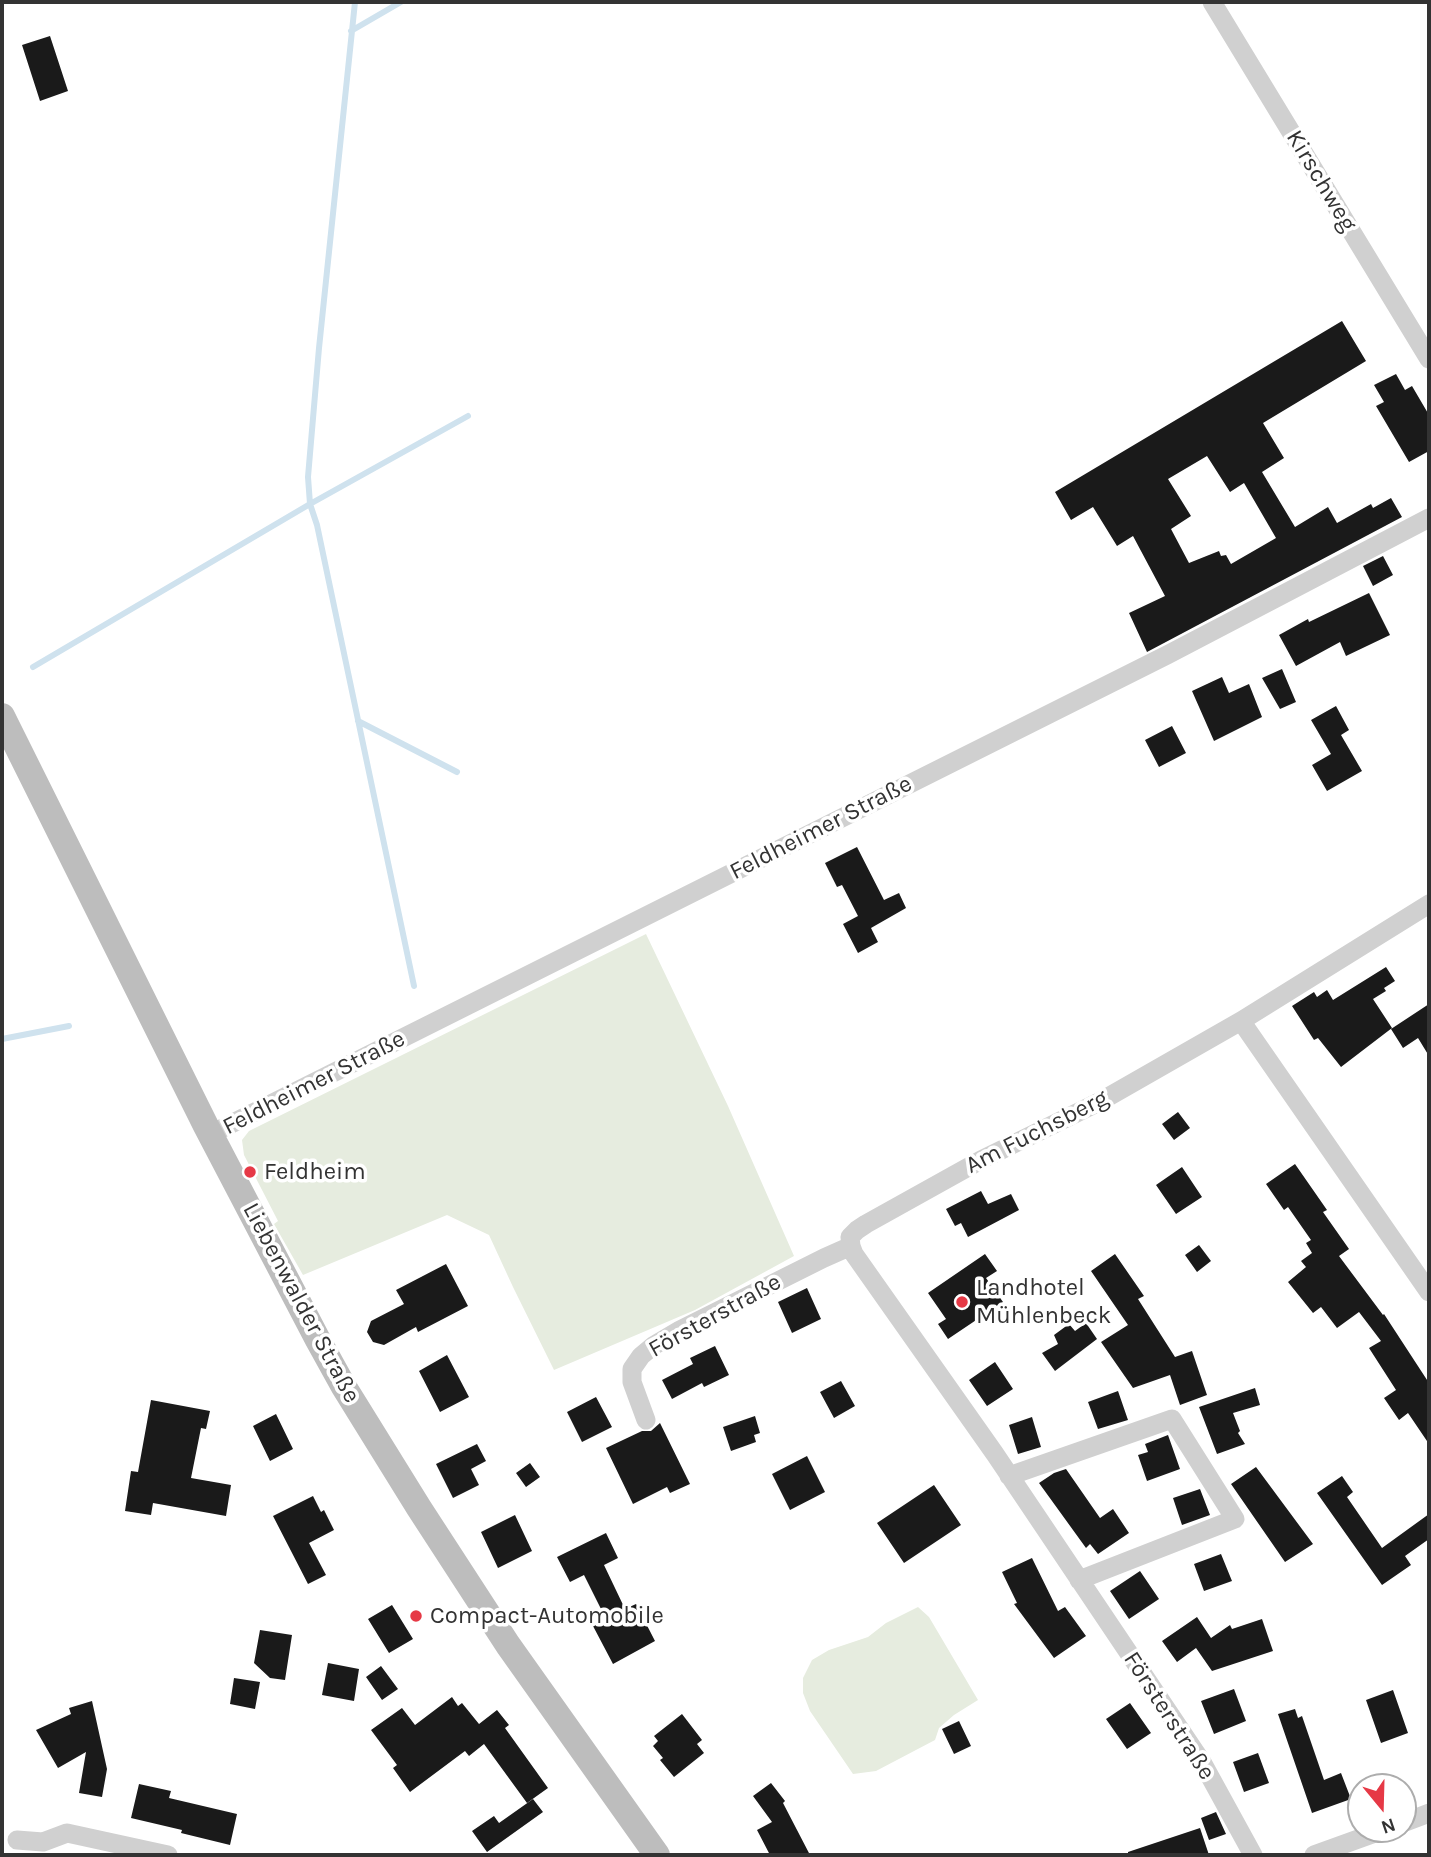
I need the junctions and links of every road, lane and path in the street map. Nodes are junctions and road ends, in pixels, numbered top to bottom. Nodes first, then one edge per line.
1 (1212, 2) edge
2 (1429, 359) edge
3 (1429, 518) edge
4 (2, 716) edge
5 (1429, 904) edge
6 (1241, 1021) junction
7 (211, 1134) junction
8 (852, 1250) junction
9 (1429, 1292) edge
10 (646, 1420) dead end
11 (1009, 1476) junction
12 (1079, 1580) junction
13 (17, 1840) dead end
14 (1347, 1843) edge
15 (168, 1855) edge
16 (657, 1855) edge
17 (1254, 1855) edge
18 (1314, 1855) edge

1 - 2 street, Kirschweg
3 - 7 street, Feldheimer Straße
4 - 7 main road, Liebenwalder Straße
5 - 6 street, Am Fuchsberg
6 - 8 street, Am Fuchsberg
6 - 9 street
7 - 16 main road, Liebenwalder Straße
8 - 10 street, Försterstraße
8 - 11 street, Försterstraße
11 - 12 street, Försterstraße
11 - 12 street
12 - 17 street, Försterstraße
13 - 15 street
14 - 18 street

